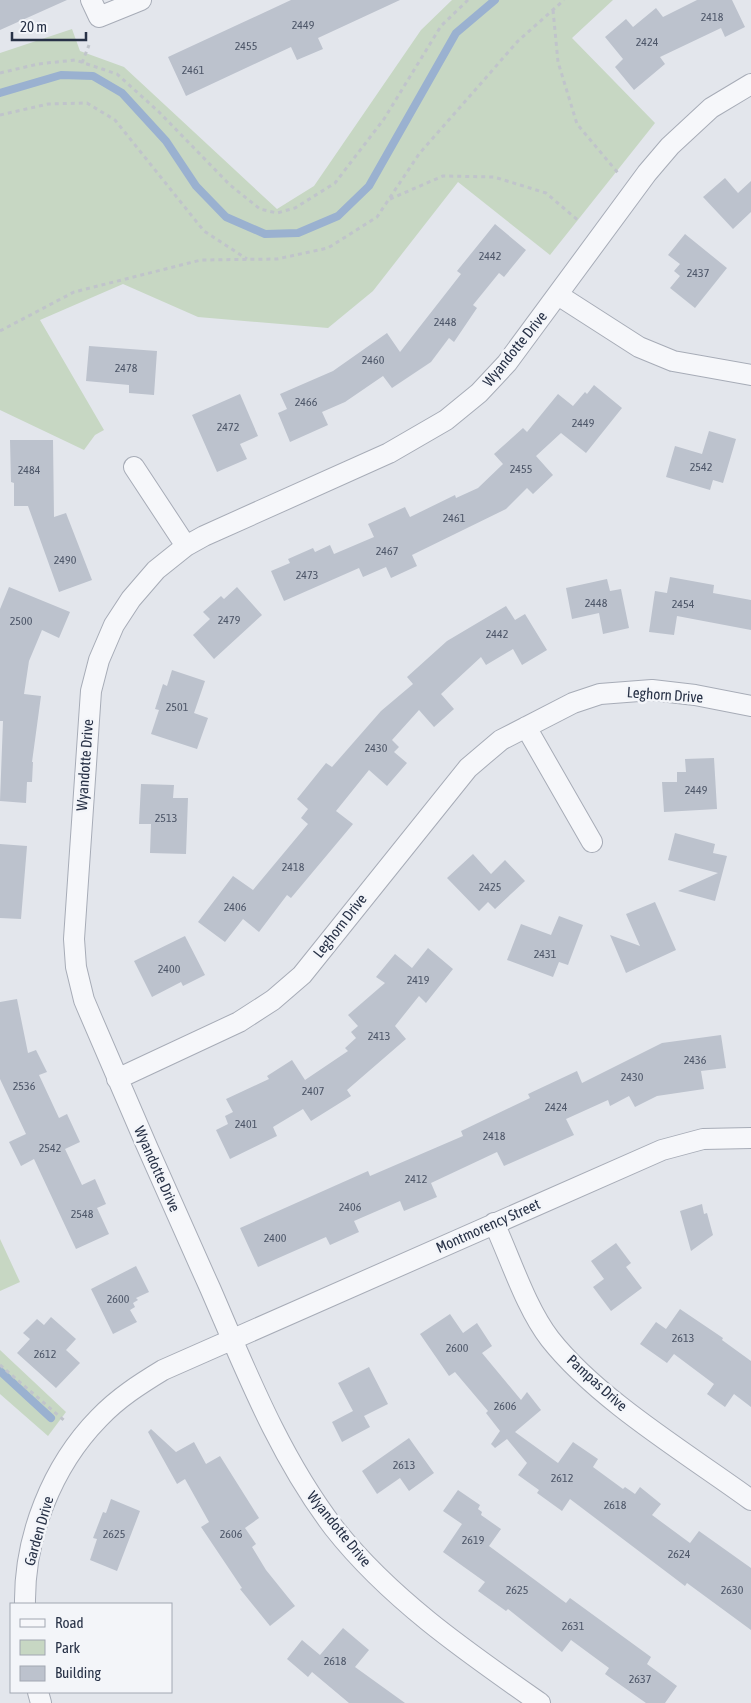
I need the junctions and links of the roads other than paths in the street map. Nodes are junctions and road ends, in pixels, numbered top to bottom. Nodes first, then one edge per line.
1 (140, 0) edge
2 (95, 9) edge
3 (751, 84) edge
4 (558, 295) junction
5 (751, 375) edge
6 (134, 467) dead end
7 (186, 546) junction
8 (751, 706) edge
9 (526, 727) junction
10 (592, 842) dead end
11 (118, 1079) junction
12 (751, 1138) edge
13 (494, 1224) junction
14 (232, 1339) junction
15 (751, 1500) edge
16 (25, 1603) edge
17 (540, 1703) edge

1 - 2 street
3 - 4 street, Wyandotte Drive
4 - 5 street
4 - 7 street, Wyandotte Drive
6 - 7 street
7 - 11 street, Wyandotte Drive
8 - 9 street, Leghorn Drive
9 - 10 street
9 - 11 street, Leghorn Drive
11 - 14 street, Wyandotte Drive
12 - 13 street, Montmorency Street
13 - 14 street, Montmorency Street
13 - 15 street, Pampas Drive
14 - 16 street, Garden Drive
14 - 17 street, Wyandotte Drive

